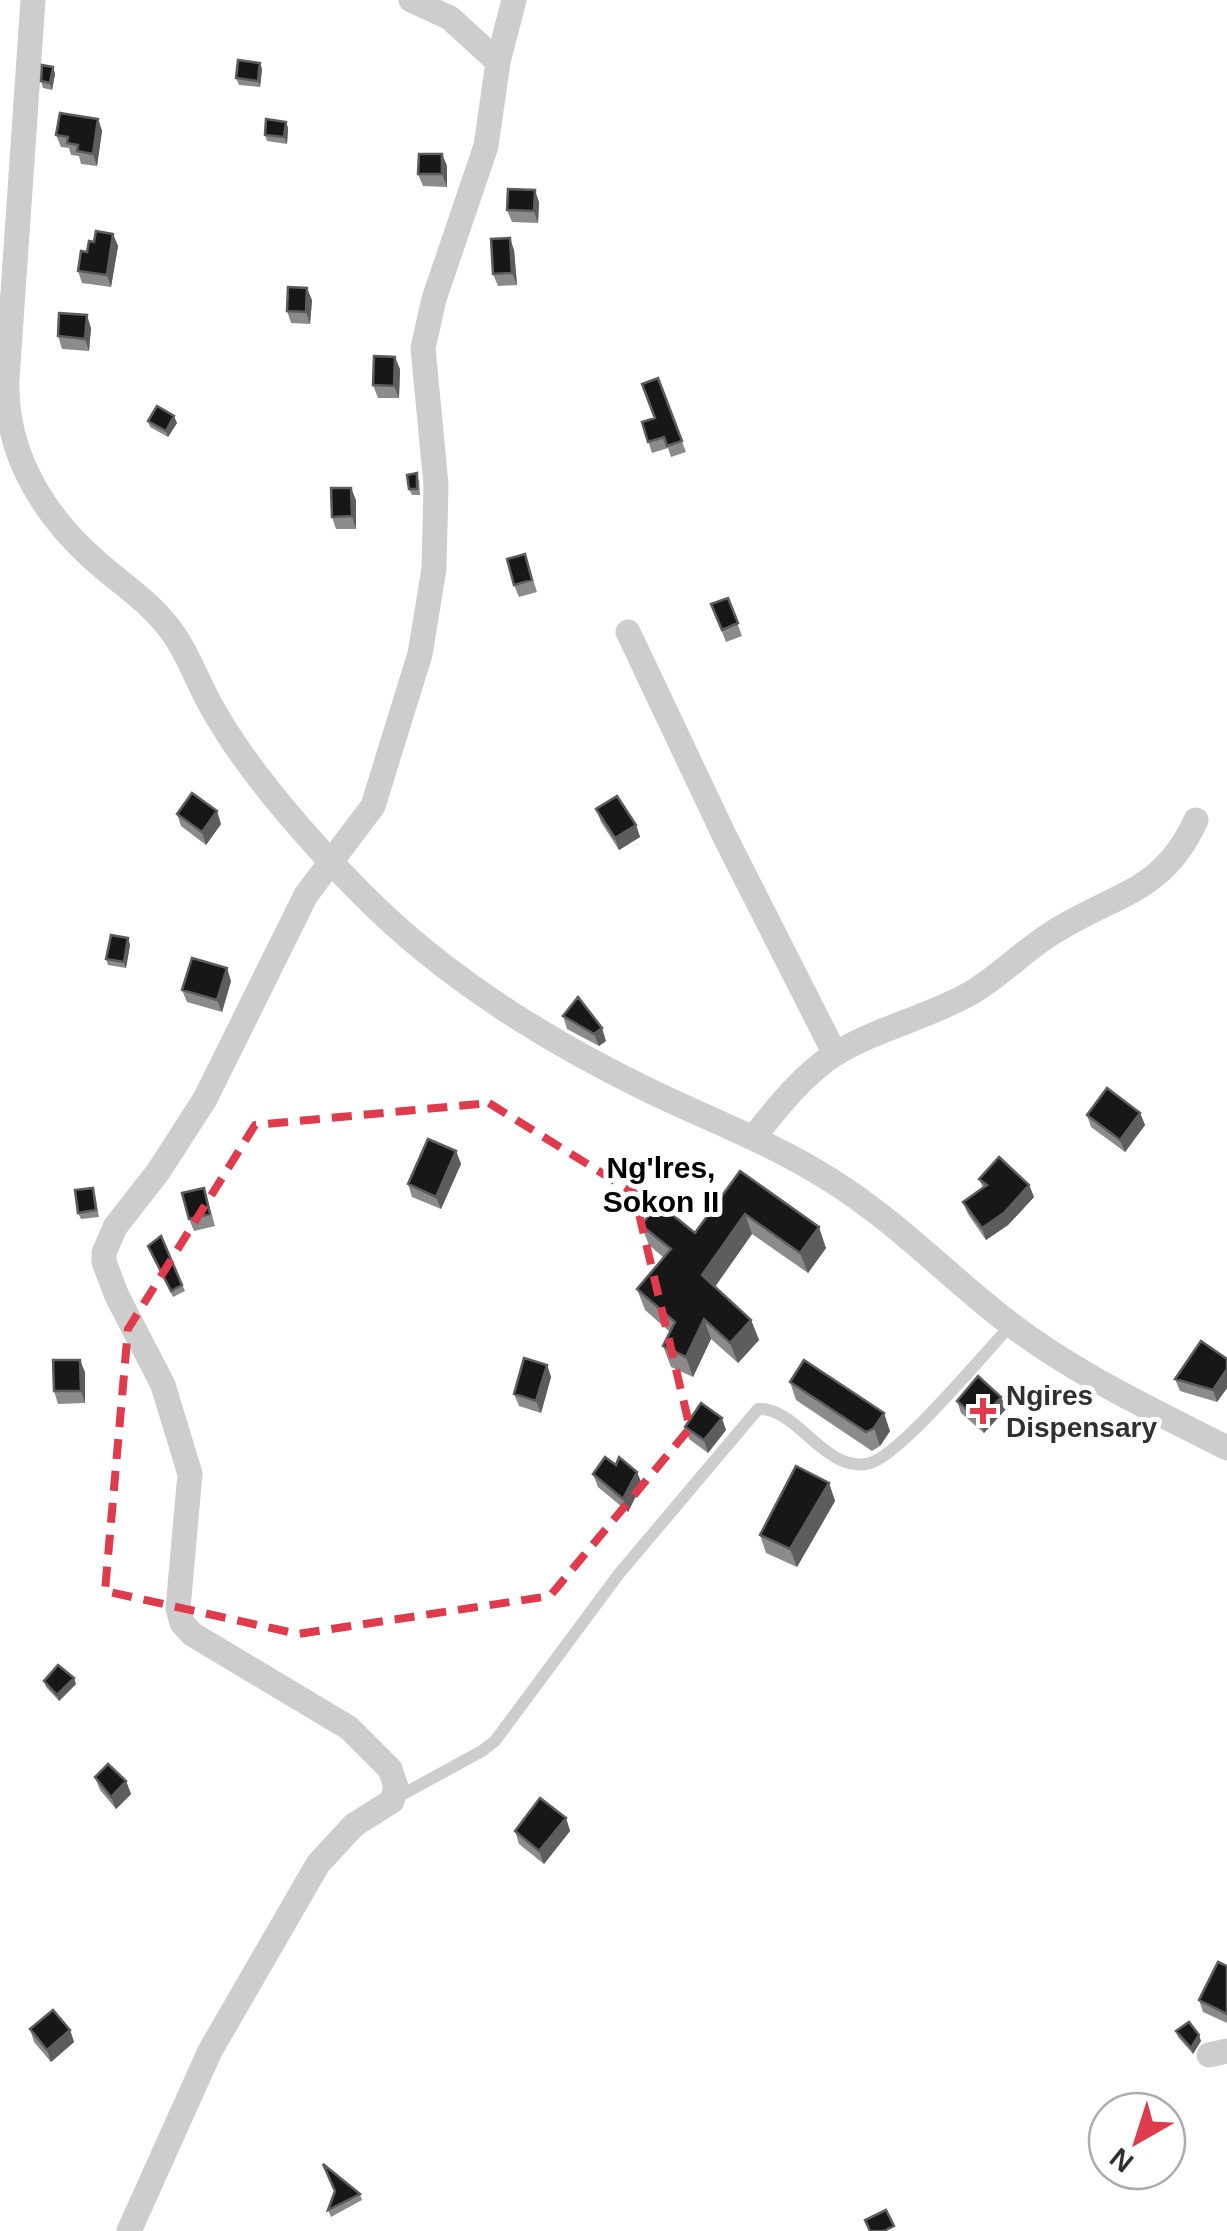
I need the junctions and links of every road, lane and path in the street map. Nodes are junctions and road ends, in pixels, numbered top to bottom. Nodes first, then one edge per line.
1 (32, 0) edge
2 (411, 0) edge
3 (514, 0) edge
4 (498, 62) junction
5 (628, 632) dead end
6 (1196, 820) dead end
7 (330, 860) junction
8 (835, 1054) junction
9 (752, 1138) junction
10 (1010, 1325) junction
11 (1227, 1448) edge
12 (392, 1801) junction
13 (129, 2231) edge

1 - 7 street
2 - 4 street
3 - 4 street
4 - 7 street
5 - 8 street
6 - 8 street
7 - 9 street
7 - 12 street
8 - 9 street
9 - 10 street
10 - 11 street
10 - 12 lane
12 - 13 street

